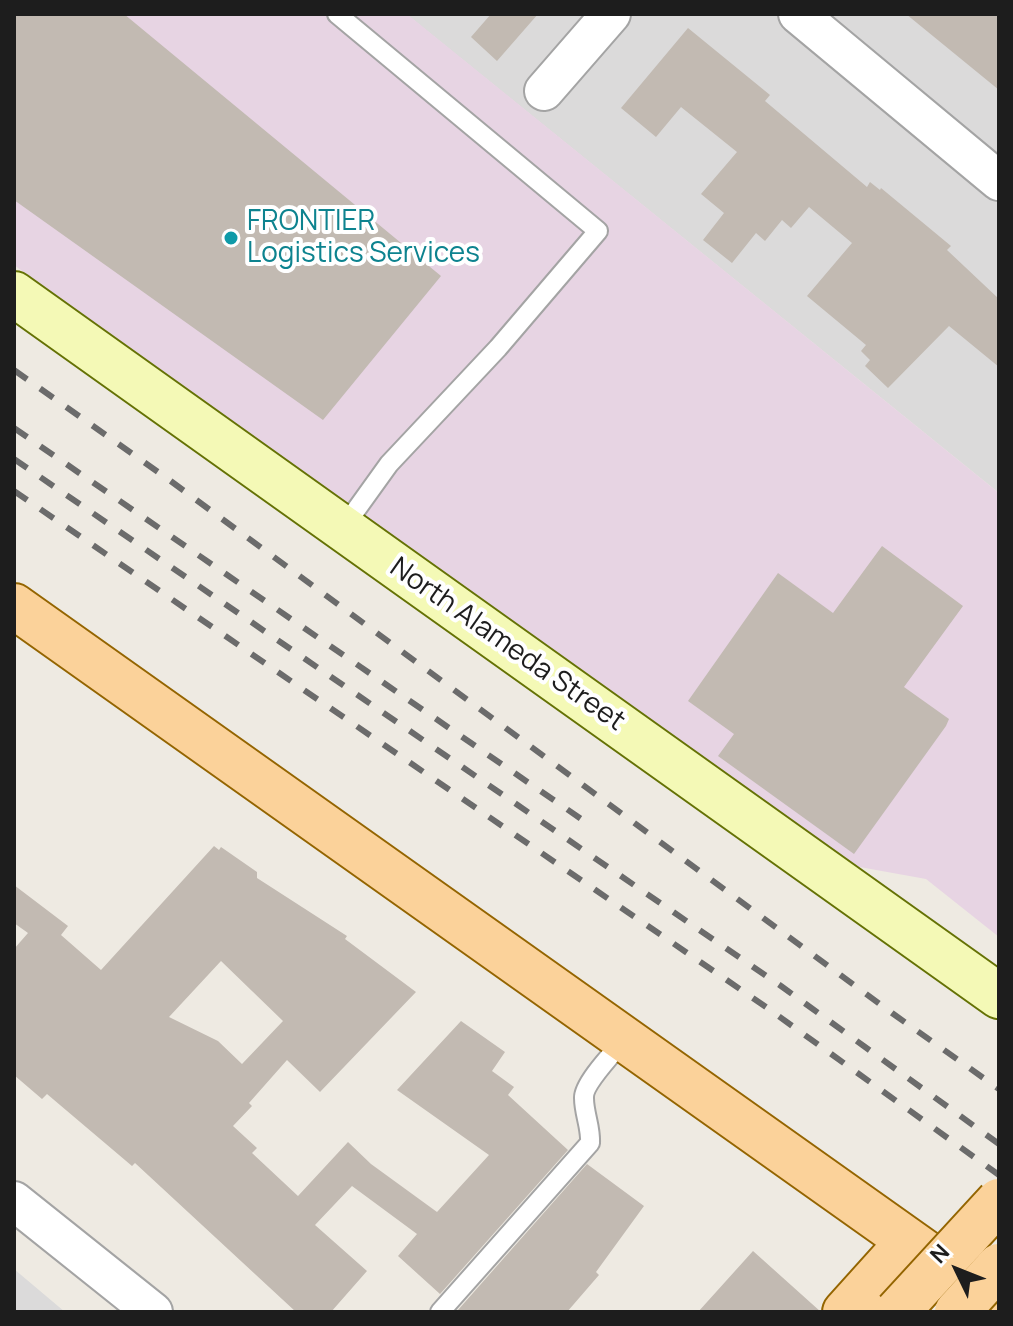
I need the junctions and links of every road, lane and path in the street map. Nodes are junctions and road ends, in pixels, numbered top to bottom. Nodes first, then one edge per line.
1 (337, 14) edge
2 (611, 14) edge
3 (798, 14) edge
4 (544, 91) dead end
5 (999, 181) edge
6 (14, 294) edge
7 (343, 528) junction
8 (14, 606) edge
9 (999, 996) edge
10 (624, 1040) junction
11 (14, 1201) edge
12 (999, 1201) edge
13 (908, 1242) junction
14 (999, 1266) edge
15 (999, 1305) edge
16 (153, 1312) edge
17 (440, 1312) edge
18 (845, 1312) edge
19 (897, 1312) edge
20 (957, 1312) edge

1 - 7 lane
2 - 4 street
3 - 5 street
6 - 7 street, North Alameda Street
7 - 9 street, North Alameda Street
8 - 10 main road
10 - 13 main road
10 - 17 lane
11 - 16 street
12 - 19 main road, bridge
13 - 15 main road
13 - 18 main road
14 - 20 main road, bridge

